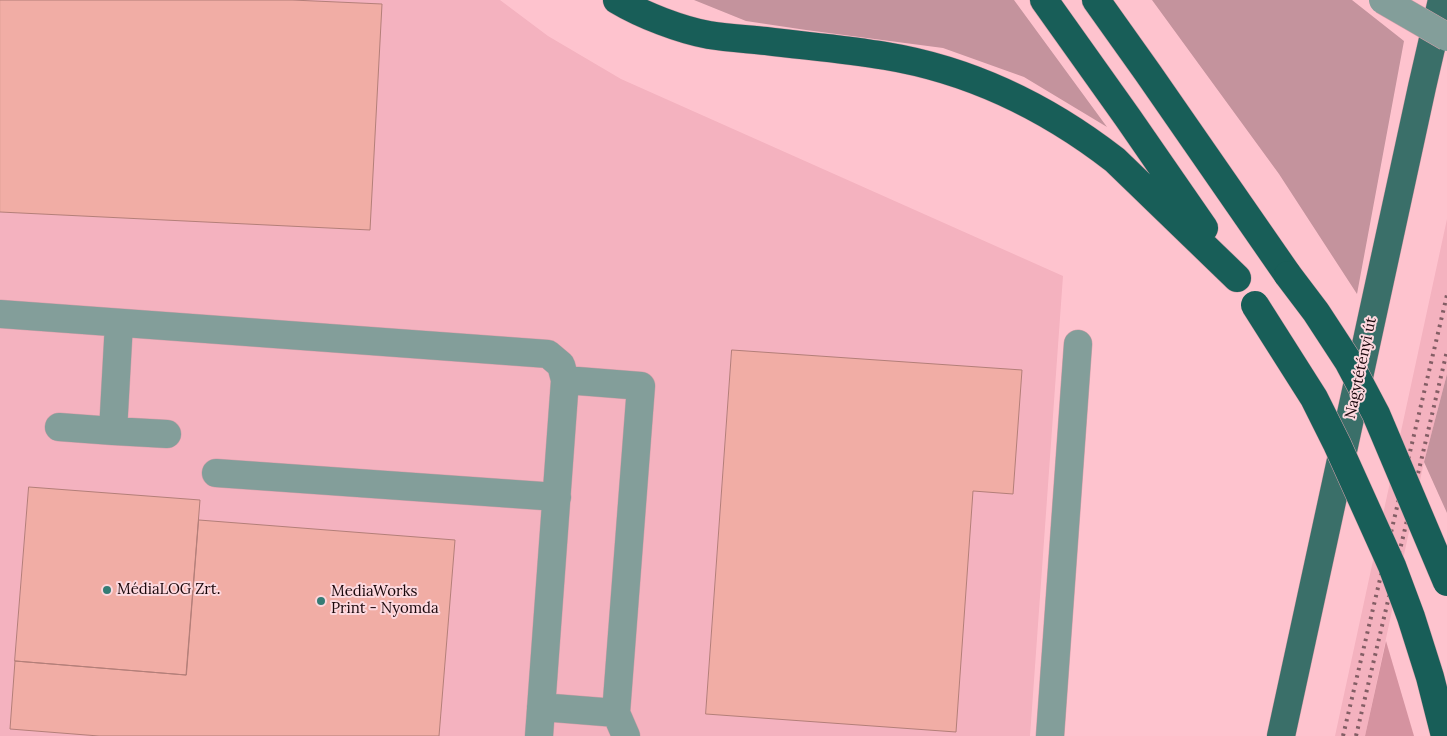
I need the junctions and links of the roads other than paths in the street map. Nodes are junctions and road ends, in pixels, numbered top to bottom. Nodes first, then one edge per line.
1 (618, 0) edge
2 (1044, 0) edge
3 (1096, 0) edge
4 (1383, 0) edge
5 (1442, 0) edge
6 (1447, 38) edge
7 (1237, 278) junction
8 (0, 314) edge
9 (119, 323) junction
10 (1078, 344) dead end
11 (565, 380) junction
12 (58, 427) dead end
13 (112, 431) junction
14 (167, 434) dead end
15 (216, 473) dead end
16 (557, 497) junction
17 (1447, 582) edge
18 (541, 708) junction
19 (621, 724) edge
20 (539, 736) edge
21 (1050, 736) edge
22 (1281, 736) edge
23 (1445, 736) edge

1 - 7 highway
2 - 7 highway
3 - 17 highway, bridge
4 - 6 street, bridge
5 - 22 main road, Nagytétényi út
7 - 23 highway, bridge
8 - 9 street
9 - 11 street
9 - 13 street
10 - 21 street
11 - 16 street
11 - 19 street
12 - 13 street
13 - 14 street
15 - 16 street
16 - 18 street
18 - 19 street
18 - 20 street

